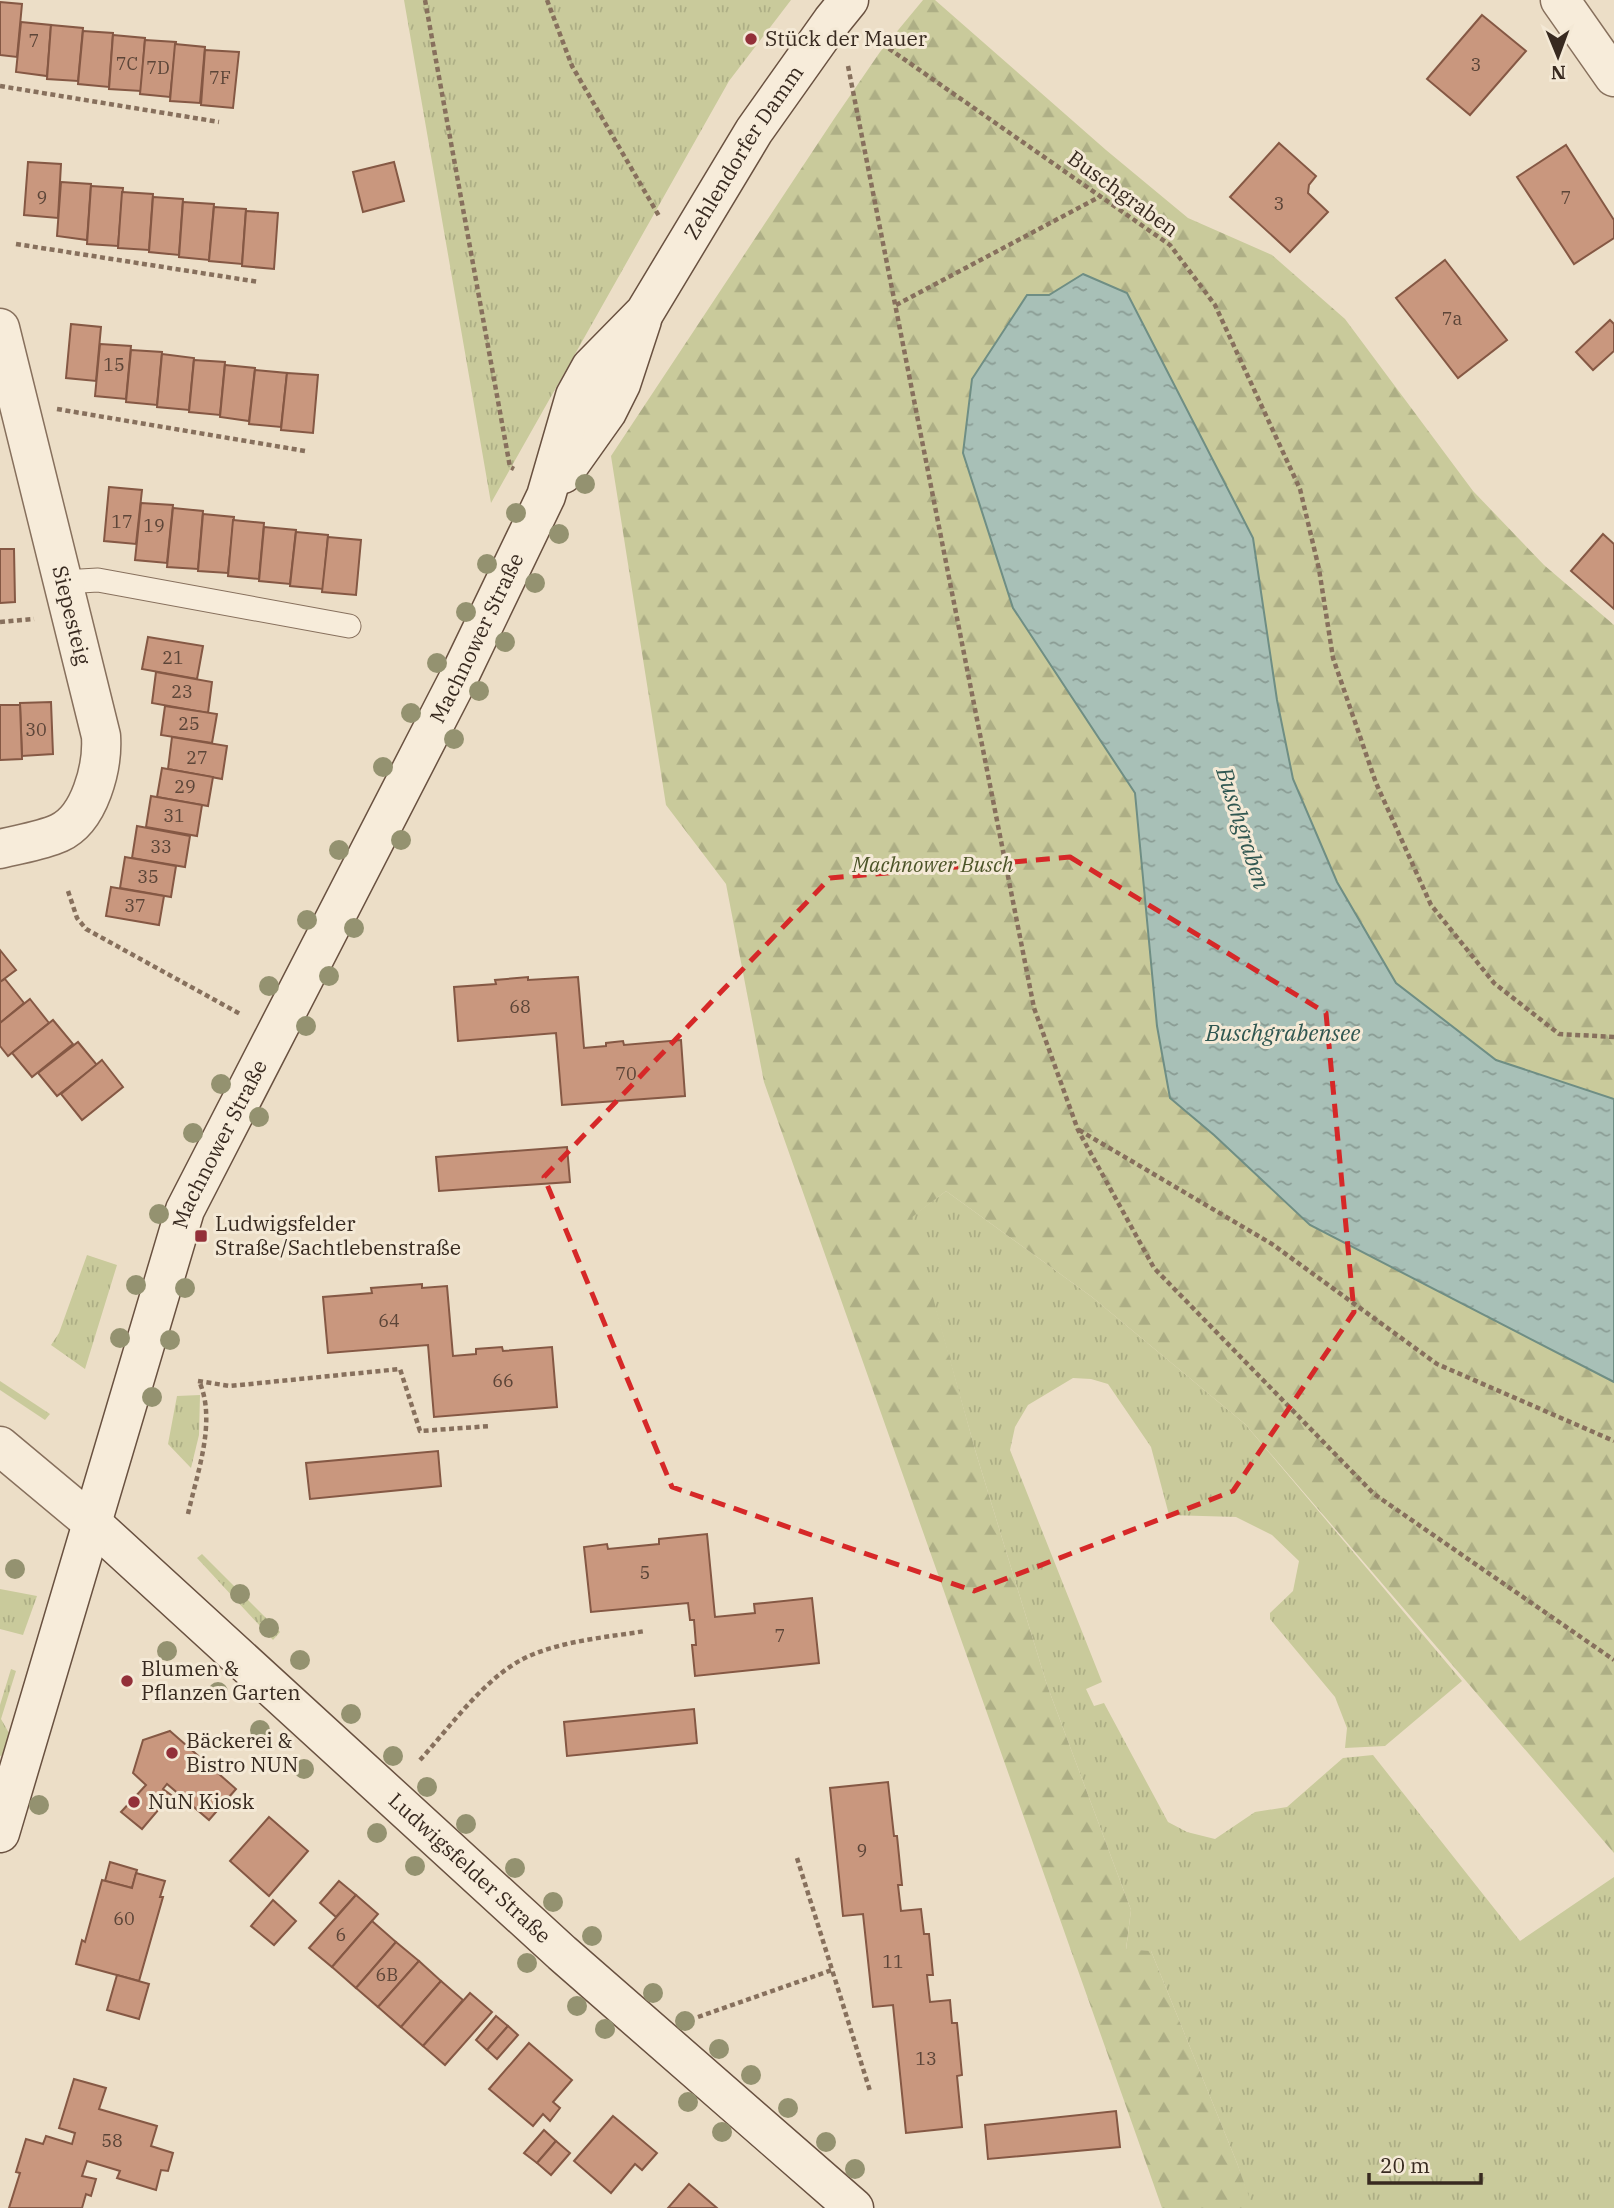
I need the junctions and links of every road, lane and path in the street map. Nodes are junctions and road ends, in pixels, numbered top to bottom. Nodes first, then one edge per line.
1 (425, 0) edge
2 (547, 0) edge
3 (849, 0) edge
4 (1560, 0) edge
5 (868, 33) dead end
6 (847, 59) dead end
7 (1614, 77) edge
8 (0, 86) edge
9 (219, 122) dead end
10 (1101, 196) junction
11 (663, 223) dead end
12 (16, 244) dead end
13 (259, 282) dead end
14 (896, 305) junction
15 (0, 328) edge
16 (599, 389) joint
17 (57, 408) dead end
18 (305, 451) dead end
19 (533, 484) junction
20 (63, 582) junction
21 (36, 618) dead end
22 (0, 622) edge
23 (349, 626) dead end
24 (0, 849) edge
25 (68, 891) dead end
26 (242, 1015) dead end
27 (1614, 1037) edge
28 (1078, 1130) junction
29 (491, 1426) dead end
30 (1614, 1441) edge
31 (0, 1446) edge
32 (188, 1514) dead end
33 (91, 1522) junction
34 (645, 1631) dead end
35 (1614, 1660) edge
36 (420, 1760) dead end
37 (0, 1833) edge
38 (797, 1858) dead end
39 (832, 1970) junction
40 (698, 2017) dead end
41 (870, 2091) dead end
42 (854, 2208) edge

1 - 19 path
2 - 11 path
3 - 16 main road, Zehlendorfer Damm
4 - 7 main road
5 - 10 path, Buschgraben
6 - 14 path
8 - 9 path
10 - 14 path
10 - 27 path, Buschgraben
12 - 13 path
14 - 28 path
15 - 20 main road, Siepesteig
16 - 19 main road, Machnower Straße
17 - 18 path
19 - 33 main road, Machnower Straße
20 - 23 lane
20 - 24 main road, Siepesteig
21 - 22 path
25 - 26 path
28 - 30 path
28 - 35 path
29 - 32 path
31 - 33 main road, Ludwigsfelder Straße
33 - 37 main road, Machnower Straße
33 - 42 main road, Ludwigsfelder Straße
34 - 36 path
38 - 39 path
39 - 40 path
39 - 41 path

